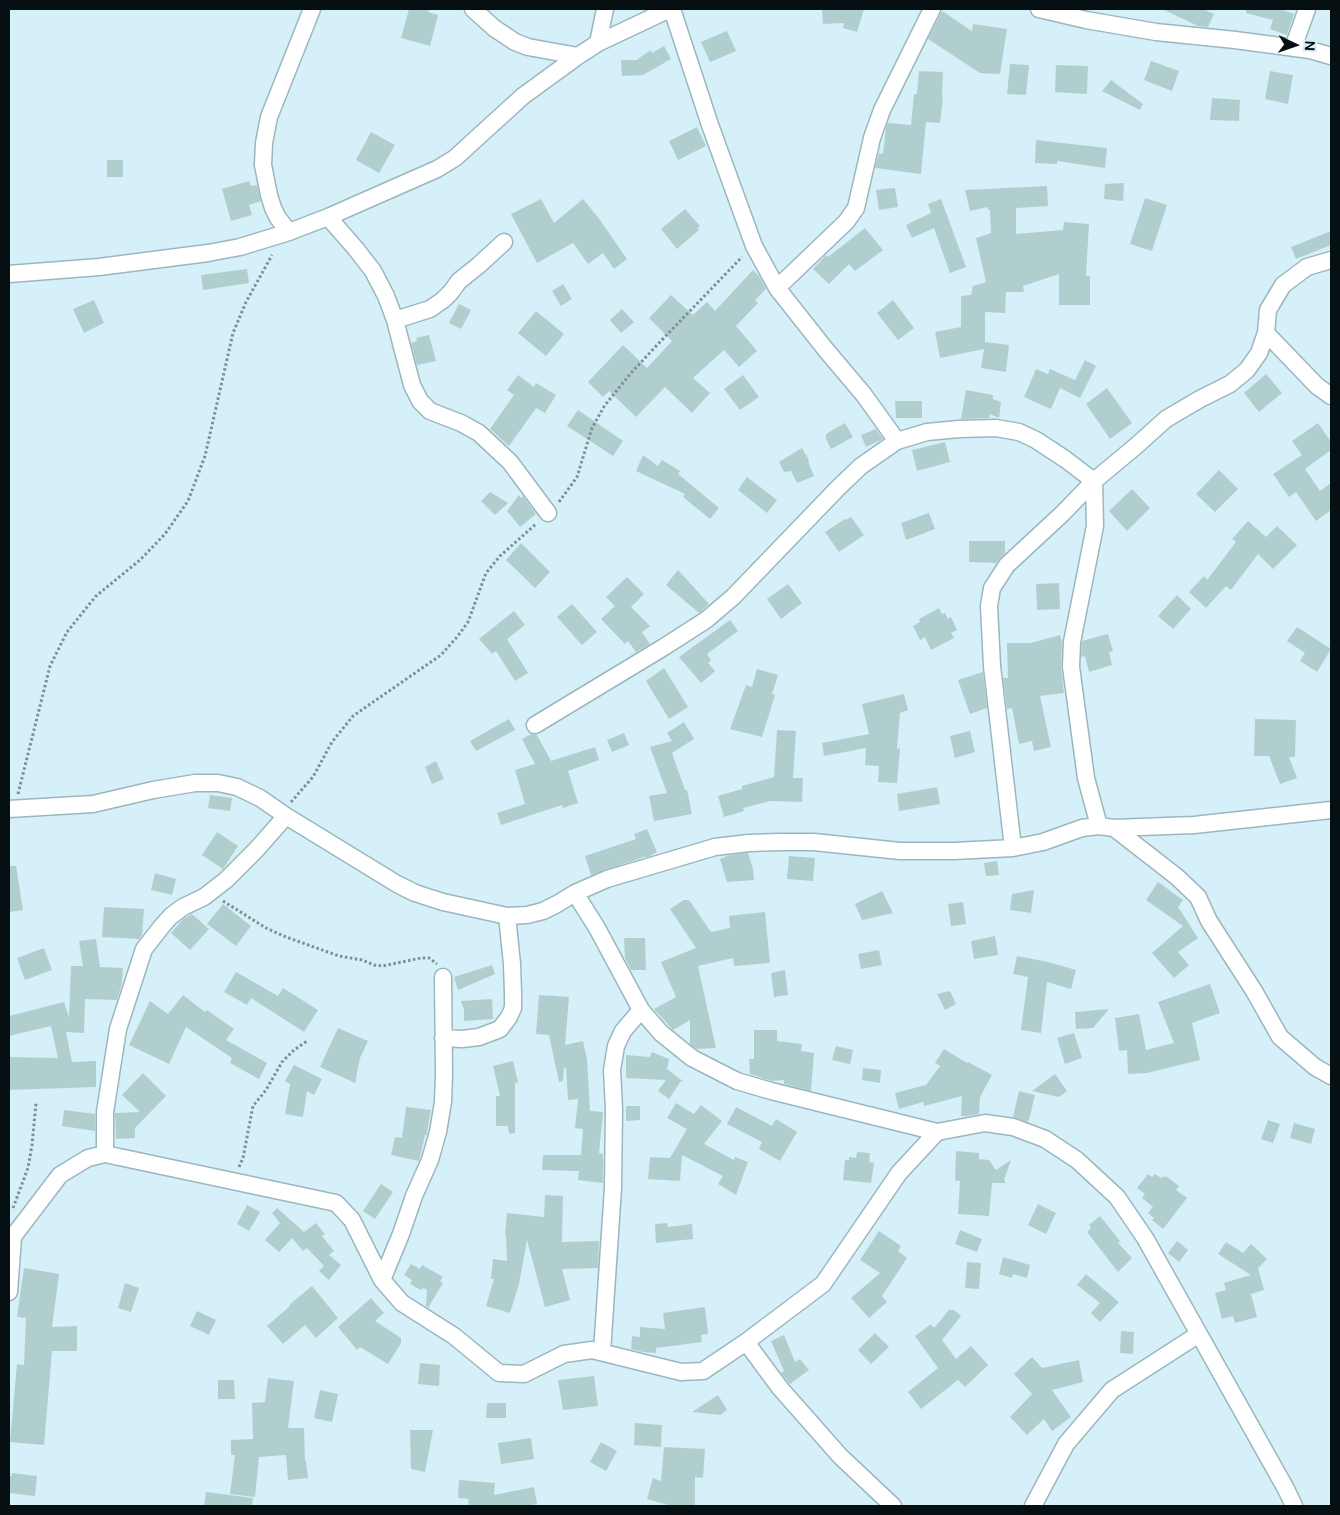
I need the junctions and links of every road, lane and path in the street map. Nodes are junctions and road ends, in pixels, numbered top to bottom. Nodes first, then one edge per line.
1 (312, 9) edge
2 (604, 9) edge
3 (671, 9) edge
4 (932, 9) edge
5 (1039, 9) edge
6 (1307, 9) edge
7 (478, 11) edge
8 (598, 43) junction
9 (1293, 48) junction
10 (578, 56) junction
11 (1331, 56) edge
12 (328, 217) junction
13 (288, 232) junction
14 (504, 242) dead end
15 (754, 246) junction
16 (1331, 260) edge
17 (9, 274) edge
18 (777, 288) junction
19 (395, 320) junction
20 (1266, 333) junction
21 (1331, 396) edge
22 (897, 441) junction
23 (1094, 481) junction
24 (548, 513) junction
25 (535, 725) dead end
26 (11, 809) edge
27 (1331, 810) edge
28 (284, 814) junction
29 (1107, 827) junction
30 (1013, 848) junction
31 (210, 892) junction
32 (575, 893) junction
33 (507, 916) junction
34 (442, 977) joint
35 (641, 1010) junction
36 (443, 1038) junction
37 (307, 1041) dead end
38 (1331, 1076) edge
39 (36, 1103) dead end
40 (937, 1132) junction
41 (105, 1154) junction
42 (231, 1180) junction
43 (12, 1217) dead end
44 (11, 1240) edge
45 (382, 1280) junction
46 (9, 1292) edge
47 (1199, 1334) junction
48 (746, 1342) junction
49 (602, 1352) junction
50 (893, 1506) edge
51 (1033, 1506) edge
52 (1294, 1506) edge

1 - 13 street
2 - 8 street
3 - 8 street
3 - 15 street
4 - 18 street
5 - 9 street
6 - 9 street
7 - 10 street
8 - 10 street
9 - 11 street
10 - 12 street
12 - 13 street
12 - 19 street
13 - 17 street
13 - 26 path
14 - 19 street
15 - 18 street
15 - 24 path
16 - 20 street
18 - 22 street
19 - 24 street
20 - 21 street
20 - 23 street
22 - 23 street
22 - 25 street
23 - 29 street
23 - 30 street
24 - 28 path
26 - 28 street
27 - 29 street
28 - 31 street
28 - 33 street
29 - 30 street
29 - 38 street
30 - 32 street
31 - 34 path
31 - 41 street
32 - 33 street
32 - 35 street
33 - 36 street
34 - 36 street
35 - 40 street
35 - 49 street
36 - 45 street
37 - 42 path
39 - 43 path
40 - 47 street
40 - 48 street
41 - 42 street
41 - 44 street
42 - 45 street
44 - 46 street
45 - 49 street
47 - 51 street
47 - 52 street
48 - 49 street
48 - 50 street

